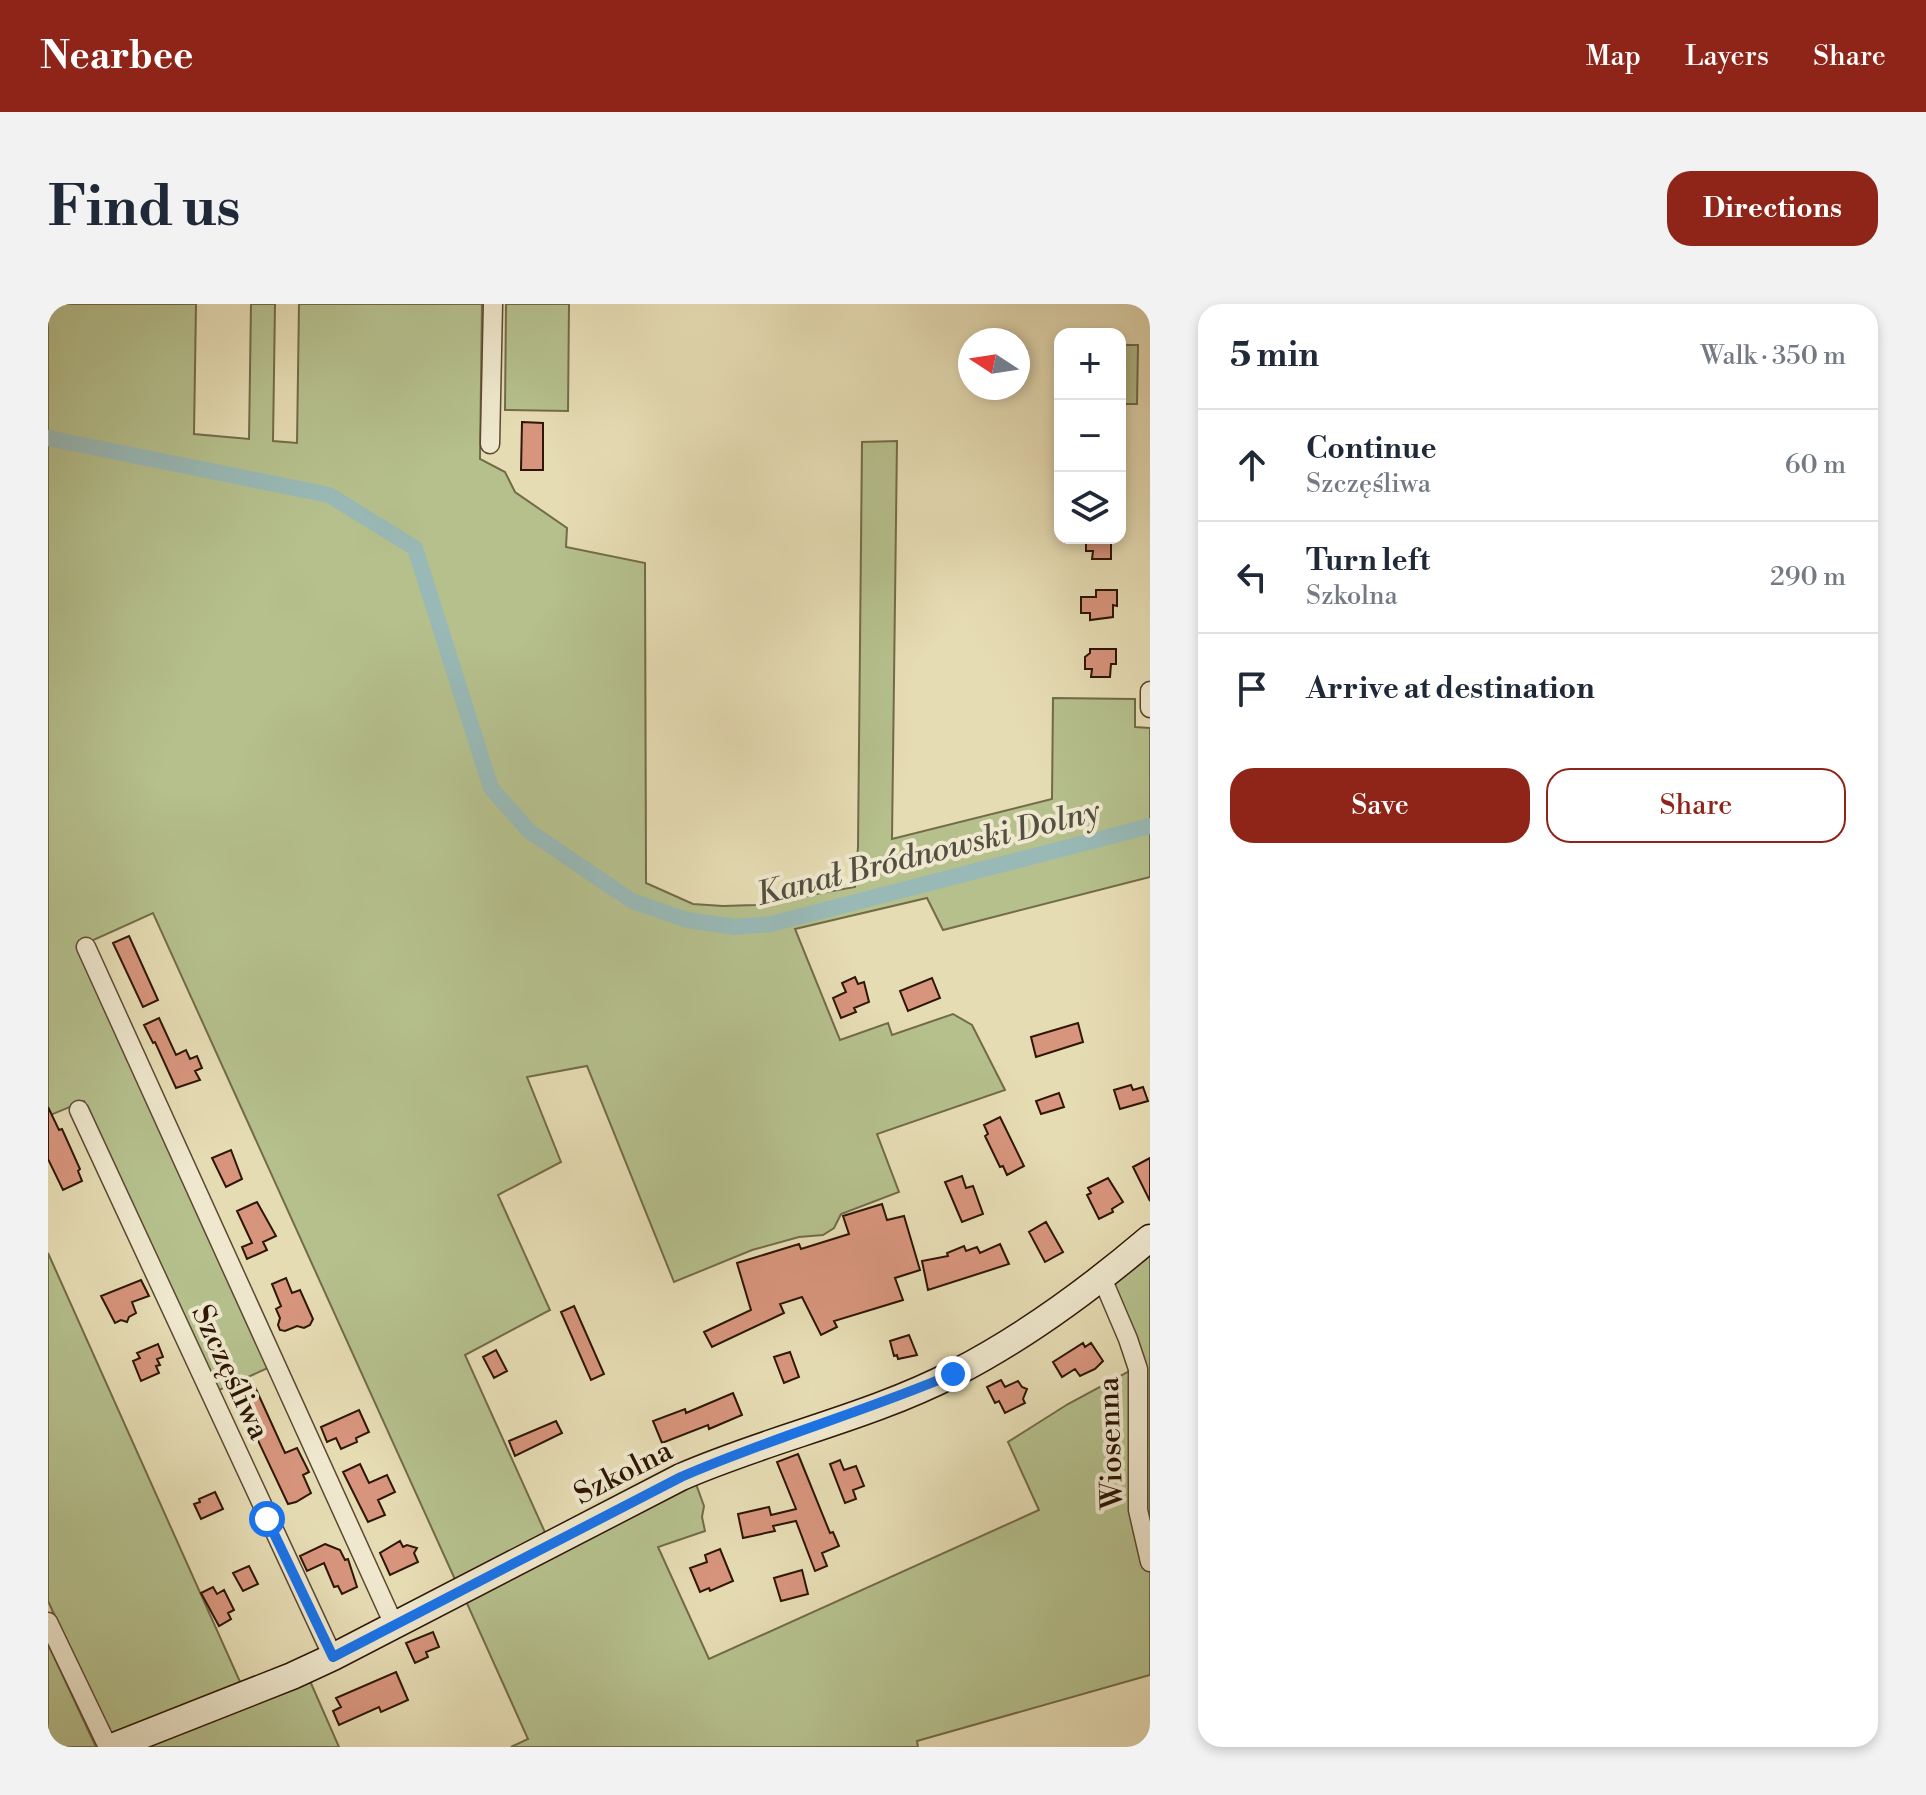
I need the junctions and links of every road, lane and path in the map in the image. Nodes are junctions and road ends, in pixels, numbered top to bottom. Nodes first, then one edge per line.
1 (493, 304) edge
2 (490, 444) dead end
3 (1150, 691) edge
4 (1150, 708) edge
5 (86, 947) dead end
6 (79, 1110) dead end
7 (1150, 1238) edge
8 (1102, 1278) junction
9 (1144, 1371) edge
10 (1150, 1562) edge
11 (48, 1622) edge
12 (395, 1627) junction
13 (333, 1657) junction
14 (110, 1747) edge

1 - 2 street
3 - 4 street
5 - 12 street
6 - 13 street, Szczęśliwa
7 - 8 street, Szkolna
8 - 9 street, Wiosenna
8 - 12 street, Szkolna
9 - 10 street, Wiosenna
11 - 14 street
12 - 13 street, Szkolna
13 - 14 street, Szkolna

